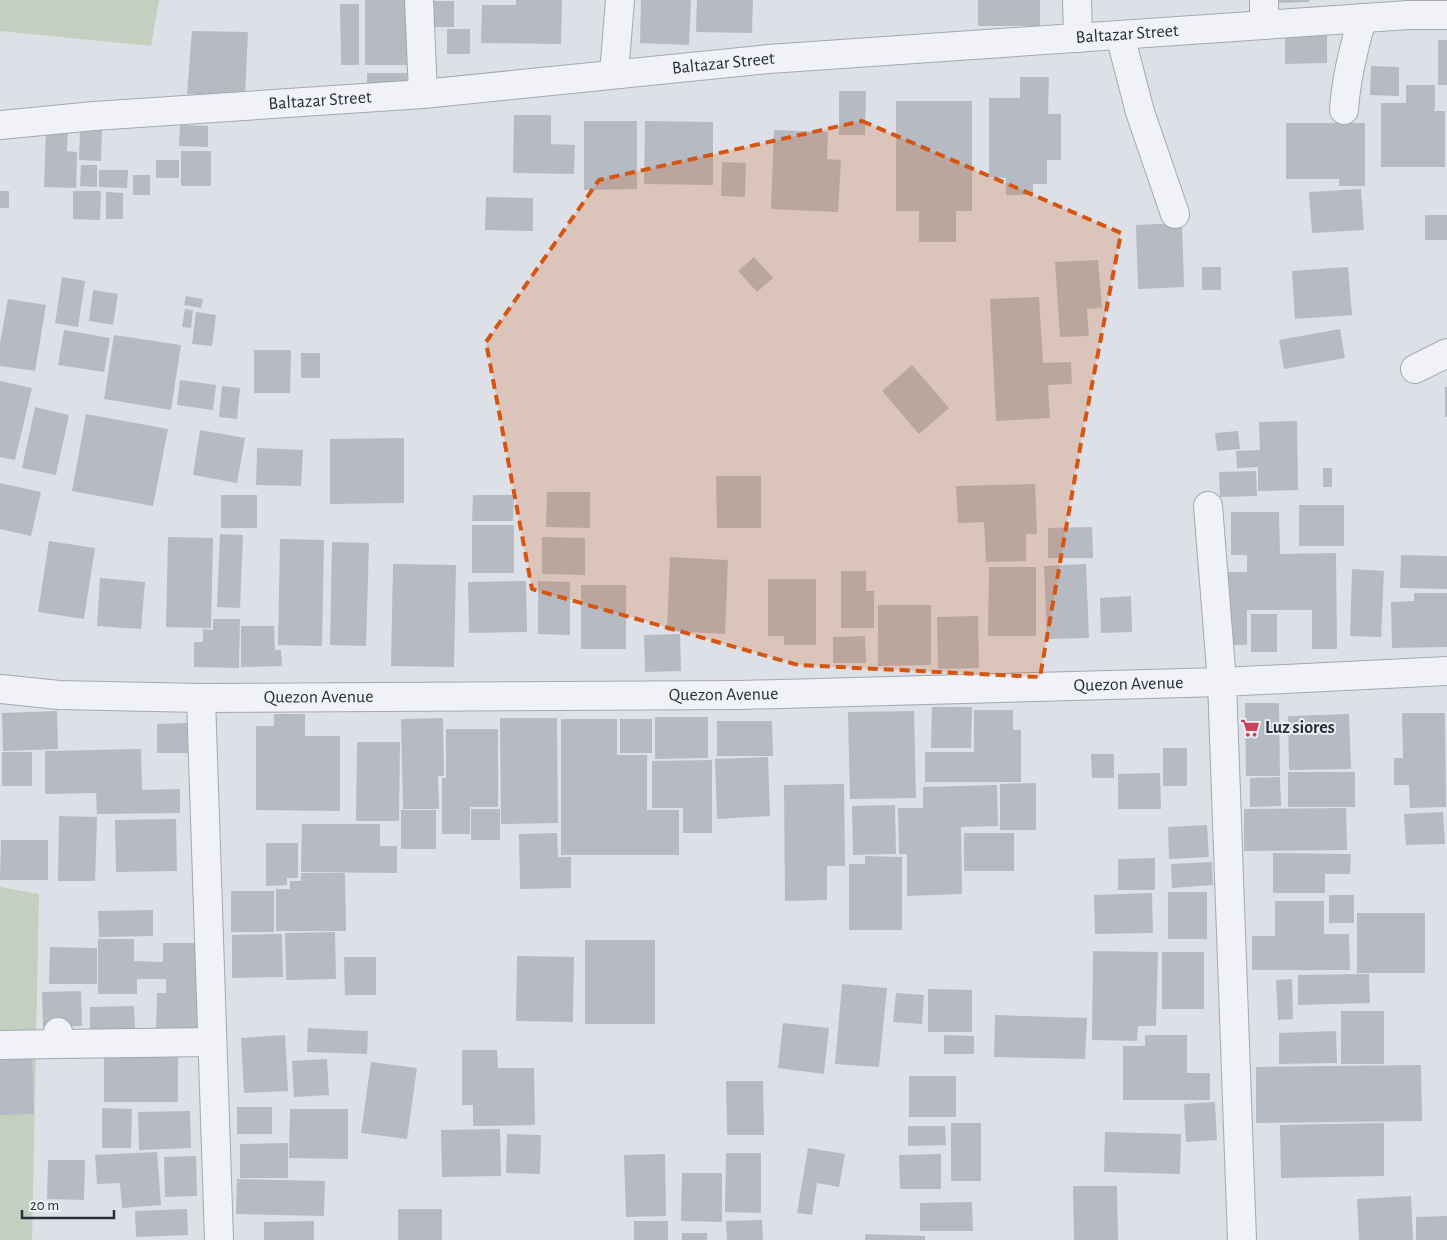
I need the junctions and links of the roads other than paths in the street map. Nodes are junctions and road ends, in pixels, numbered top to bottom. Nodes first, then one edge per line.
1 (419, 0) edge
2 (620, 0) edge
3 (1077, 0) edge
4 (1444, 10) edge
5 (1264, 13) edge
6 (1362, 18) junction
7 (1120, 35) junction
8 (1078, 38) junction
9 (614, 74) junction
10 (423, 94) junction
11 (1344, 110) dead end
12 (0, 125) edge
13 (1175, 214) dead end
14 (1447, 353) edge
15 (1415, 369) dead end
16 (1208, 506) dead end
17 (1447, 671) edge
18 (1222, 682) junction
19 (0, 688) edge
20 (201, 698) junction
21 (212, 1042) junction
22 (0, 1045) edge
23 (218, 1240) edge
24 (1242, 1240) edge

1 - 10 street
2 - 9 street
3 - 8 street
4 - 6 street, Baltazar Street
5 - 6 street, Baltazar Street
5 - 7 street, Baltazar Street
6 - 11 street
7 - 8 street, Baltazar Street
7 - 13 street
8 - 9 street, Baltazar Street
9 - 10 street, Baltazar Street
10 - 12 street, Baltazar Street
14 - 15 street
16 - 18 street
17 - 18 street, Quezon Avenue
18 - 20 street, Quezon Avenue
18 - 24 street
19 - 20 street, Quezon Avenue
20 - 21 street
21 - 22 street
21 - 23 street

